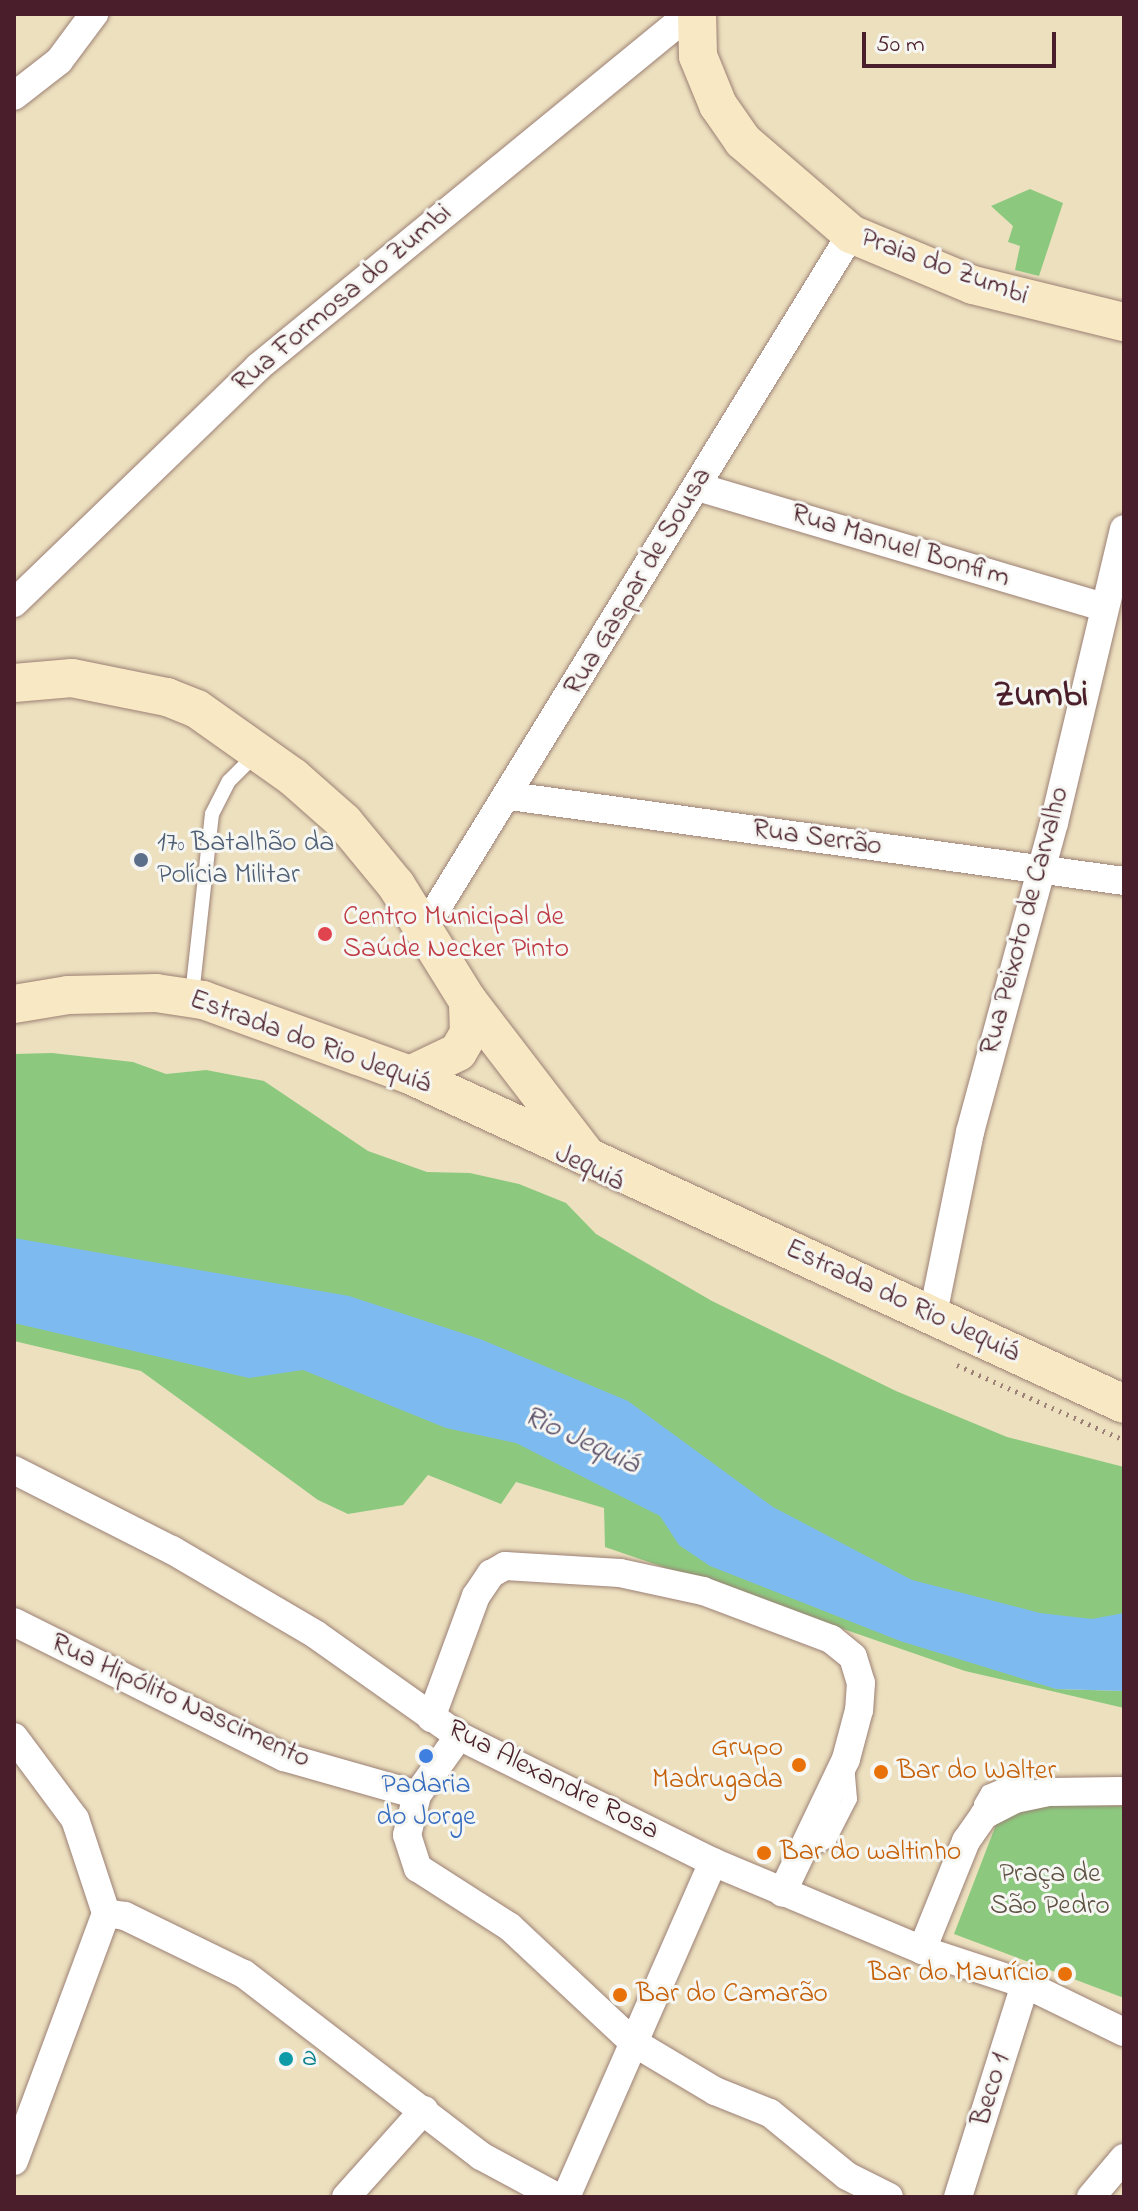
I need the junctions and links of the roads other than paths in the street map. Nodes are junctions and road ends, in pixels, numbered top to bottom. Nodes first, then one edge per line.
1 (94, 14) edge
2 (689, 14) edge
3 (697, 14) edge
4 (14, 96) edge
5 (851, 234) junction
6 (1124, 322) edge
7 (698, 487) junction
8 (1124, 529) edge
9 (14, 603) edge
10 (1102, 607) junction
11 (14, 683) edge
12 (261, 750) junction
13 (510, 796) junction
14 (1041, 871) junction
15 (1124, 881) edge
16 (424, 929) junction
17 (192, 998) junction
18 (468, 1001) junction
19 (14, 1004) edge
20 (410, 1075) junction
21 (591, 1162) junction
22 (933, 1314) junction
23 (1124, 1404) edge
24 (14, 1470) edge
25 (14, 1622) edge
26 (431, 1718) junction
27 (459, 1736) junction
28 (14, 1737) edge
29 (1124, 1791) edge
30 (417, 1795) junction
31 (713, 1862) junction
32 (782, 1893) junction
33 (106, 1913) junction
34 (922, 1950) junction
35 (1025, 1984) junction
36 (1124, 2032) edge
37 (633, 2042) junction
38 (424, 2110) junction
39 (1124, 2158) edge
40 (14, 2161) edge
41 (346, 2197) edge
42 (557, 2197) edge
43 (566, 2197) edge
44 (889, 2197) edge
45 (958, 2197) edge
46 (1091, 2197) edge

1 - 4 street
2 - 9 street, Rua Formosa do Zumbi
3 - 5 main road, Praia do Zumbi
5 - 6 main road, Praia do Zumbi
5 - 7 street, Rua Gaspar de Sousa
7 - 10 street, Rua Manuel Bonfim
7 - 13 street, Rua Gaspar de Sousa
8 - 10 street, Rua Peixoto de Carvalho
10 - 14 street, Rua Peixoto de Carvalho
11 - 12 main road, Estrada do Rio Jequiá
12 - 16 main road, Estrada do Rio Jequiá
12 - 17 lane
13 - 14 street, Rua Serrão
13 - 16 street, Rua Gaspar de Sousa
14 - 15 street, Rua Serrão
14 - 22 street, Rua Peixoto de Carvalho
16 - 18 main road, Estrada do Rio Jequiá
17 - 19 main road, Estrada do Rio Jequiá
17 - 20 main road, Estrada do Rio Jequiá
18 - 20 main road
18 - 21 main road, Estrada do Rio Jequiá
20 - 21 main road, Estrada do Rio Jequiá
21 - 22 main road, Estrada do Rio Jequiá
22 - 23 main road, Estrada do Rio Jequiá
24 - 26 street, Rua Alexandre Rosa
25 - 30 street, Rua Hipólito Nascimento
26 - 27 street, Rua Alexandre Rosa
26 - 32 street
27 - 30 street
27 - 31 street, Rua Alexandre Rosa
28 - 33 street
29 - 34 street
30 - 37 street
31 - 32 street, Rua Alexandre Rosa
31 - 37 street
32 - 34 street, Rua Alexandre Rosa
33 - 38 street
33 - 40 street
34 - 35 street, Rua Alexandre Rosa
35 - 36 street, Rua Alexandre Rosa
35 - 45 street, Beco 1
37 - 43 street
37 - 44 street
38 - 41 street
38 - 42 street
39 - 46 street

